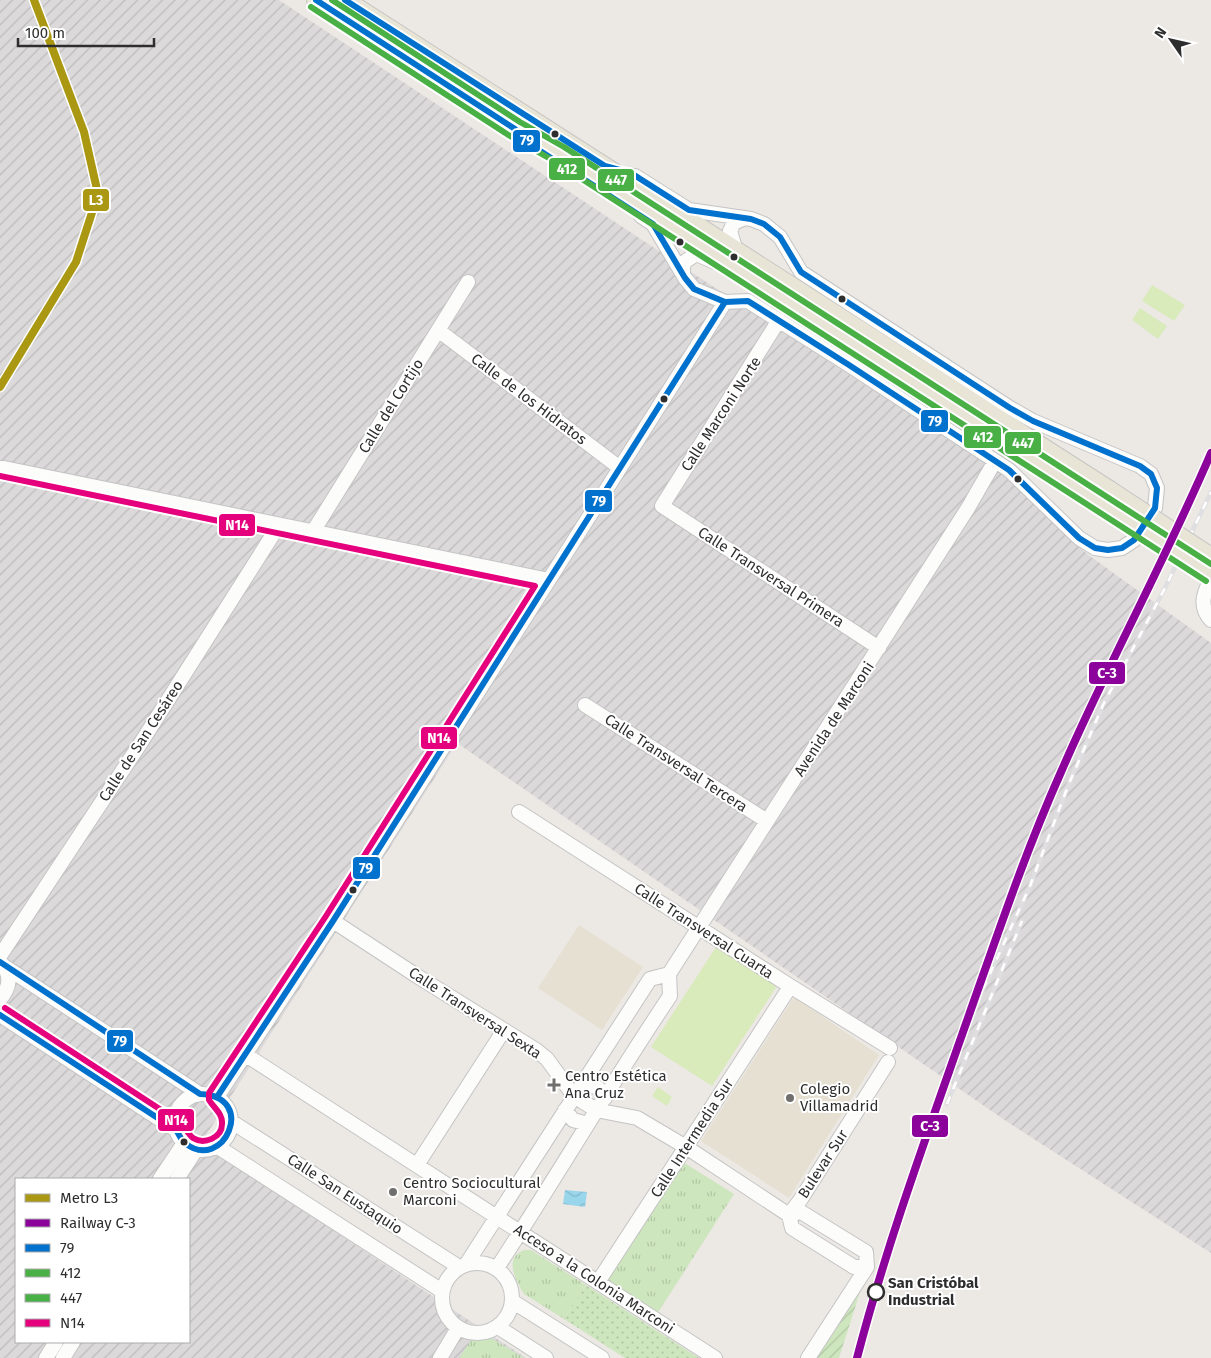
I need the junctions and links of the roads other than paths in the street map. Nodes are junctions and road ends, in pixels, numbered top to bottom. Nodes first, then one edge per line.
1 (316, 0) edge
2 (345, 0) edge
3 (515, 129) junction
4 (605, 166) junction
5 (745, 218) junction
6 (736, 251) junction
7 (682, 274) junction
8 (468, 282) dead end
9 (782, 299) junction
10 (725, 302) junction
11 (779, 320) junction
12 (438, 330) junction
13 (996, 461) junction
14 (1, 467) edge
15 (620, 468) junction
16 (1107, 498) junction
17 (662, 506) joint
18 (279, 525) junction
19 (314, 530) junction
20 (1211, 557) edge
21 (1211, 574) edge
22 (1211, 579) edge
23 (549, 580) junction
24 (1211, 620) edge
25 (879, 648) junction
26 (585, 705) dead end
27 (519, 812) dead end
28 (768, 821) junction
29 (333, 921) junction
30 (698, 927) junction
31 (1, 961) edge
32 (669, 974) junction
33 (786, 993) dead end
34 (0, 999) edge
35 (0, 1015) edge
36 (504, 1030) junction
37 (890, 1048) dead end
38 (246, 1055) junction
39 (888, 1062) dead end
40 (583, 1082) junction
41 (200, 1094) junction
42 (574, 1096) junction
43 (217, 1097) junction
44 (605, 1098) junction
45 (565, 1110) junction
46 (596, 1110) junction
47 (232, 1122) junction
48 (588, 1124) junction
49 (176, 1130) junction
50 (190, 1146) junction
51 (218, 1147) junction
52 (686, 1147) junction
53 (417, 1165) junction
54 (161, 1178) edge
55 (177, 1178) edge
56 (789, 1215) junction
57 (497, 1216) junction
58 (520, 1232) junction
59 (463, 1265) junction
60 (867, 1267) junction
61 (497, 1268) junction
62 (598, 1282) junction
63 (442, 1291) junction
64 (512, 1301) junction
65 (498, 1327) junction
66 (458, 1328) junction
67 (55, 1343) edge
68 (72, 1343) edge
69 (46, 1358) edge
70 (63, 1358) edge
71 (440, 1358) edge
72 (546, 1358) edge
73 (602, 1358) edge
74 (715, 1358) edge
75 (808, 1358) edge

1 - 3 main road
2 - 4 main road
3 - 7 street
3 - 9 main road
4 - 5 street
4 - 6 main road
5 - 6 street
5 - 13 street
6 - 16 main road
7 - 9 street
7 - 10 street
8 - 12 street, Calle del Cortijo
9 - 16 main road
10 - 11 street
10 - 15 street
11 - 13 street
11 - 17 street, Calle Marconi Norte
12 - 15 street, Calle de los Hidratos
12 - 19 street, Calle del Cortijo
13 - 25 street, Avenida de Marconi
14 - 18 street
15 - 23 street
16 - 20 main road, bridge
16 - 21 main road, bridge
17 - 25 street, Calle Transversal Primera
18 - 19 street
18 - 31 street, Calle de San Cesáreo
19 - 23 street
22 - 24 street
23 - 29 street
25 - 28 street, Avenida de Marconi
26 - 28 street, Calle Transversal Tercera
27 - 30 street, Calle Transversal Cuarta
28 - 30 street, Avenida de Marconi
29 - 36 street, Calle Transversal Sexta
29 - 38 street
30 - 32 street, Avenida de Marconi
30 - 37 street, Calle Transversal Cuarta
31 - 34 street
31 - 41 street
32 - 40 street
32 - 44 street
33 - 52 street, Calle Intermedia Sur
35 - 49 street
36 - 42 street, Calle Transversal Sexta
36 - 53 street
38 - 43 street
38 - 53 street, Acceso a la Colonia Marconi
39 - 56 street, Bulevar Sur
40 - 42 street
40 - 44 street
41 - 43 street
41 - 49 street
42 - 45 street
42 - 46 street, Calle Transversal Sexta
43 - 47 street
44 - 46 street
45 - 48 street
45 - 57 street
46 - 48 street
46 - 52 street, Calle Transversal Sexta
47 - 51 street
47 - 59 street, Calle San Eustaquio
48 - 58 street
49 - 50 street
50 - 51 street
50 - 54 street
50 - 55 street
51 - 63 street, Calle San Eustaquio
52 - 56 street, Calle Transversal Sexta
52 - 62 street, Calle Intermedia Sur
53 - 57 street, Acceso a la Colonia Marconi
56 - 60 street, Calle Transversal Sexta
56 - 60 street, Calle Transversal Sexta
57 - 58 street, Acceso a la Colonia Marconi
57 - 59 street
58 - 61 street
58 - 62 street, Acceso a la Colonia Marconi
59 - 61 street
59 - 63 street
60 - 75 street
61 - 64 street
62 - 74 street, Acceso a la Colonia Marconi
63 - 66 street
64 - 65 street
64 - 73 street
65 - 66 street
65 - 72 street
66 - 71 street
67 - 69 street
68 - 70 street

